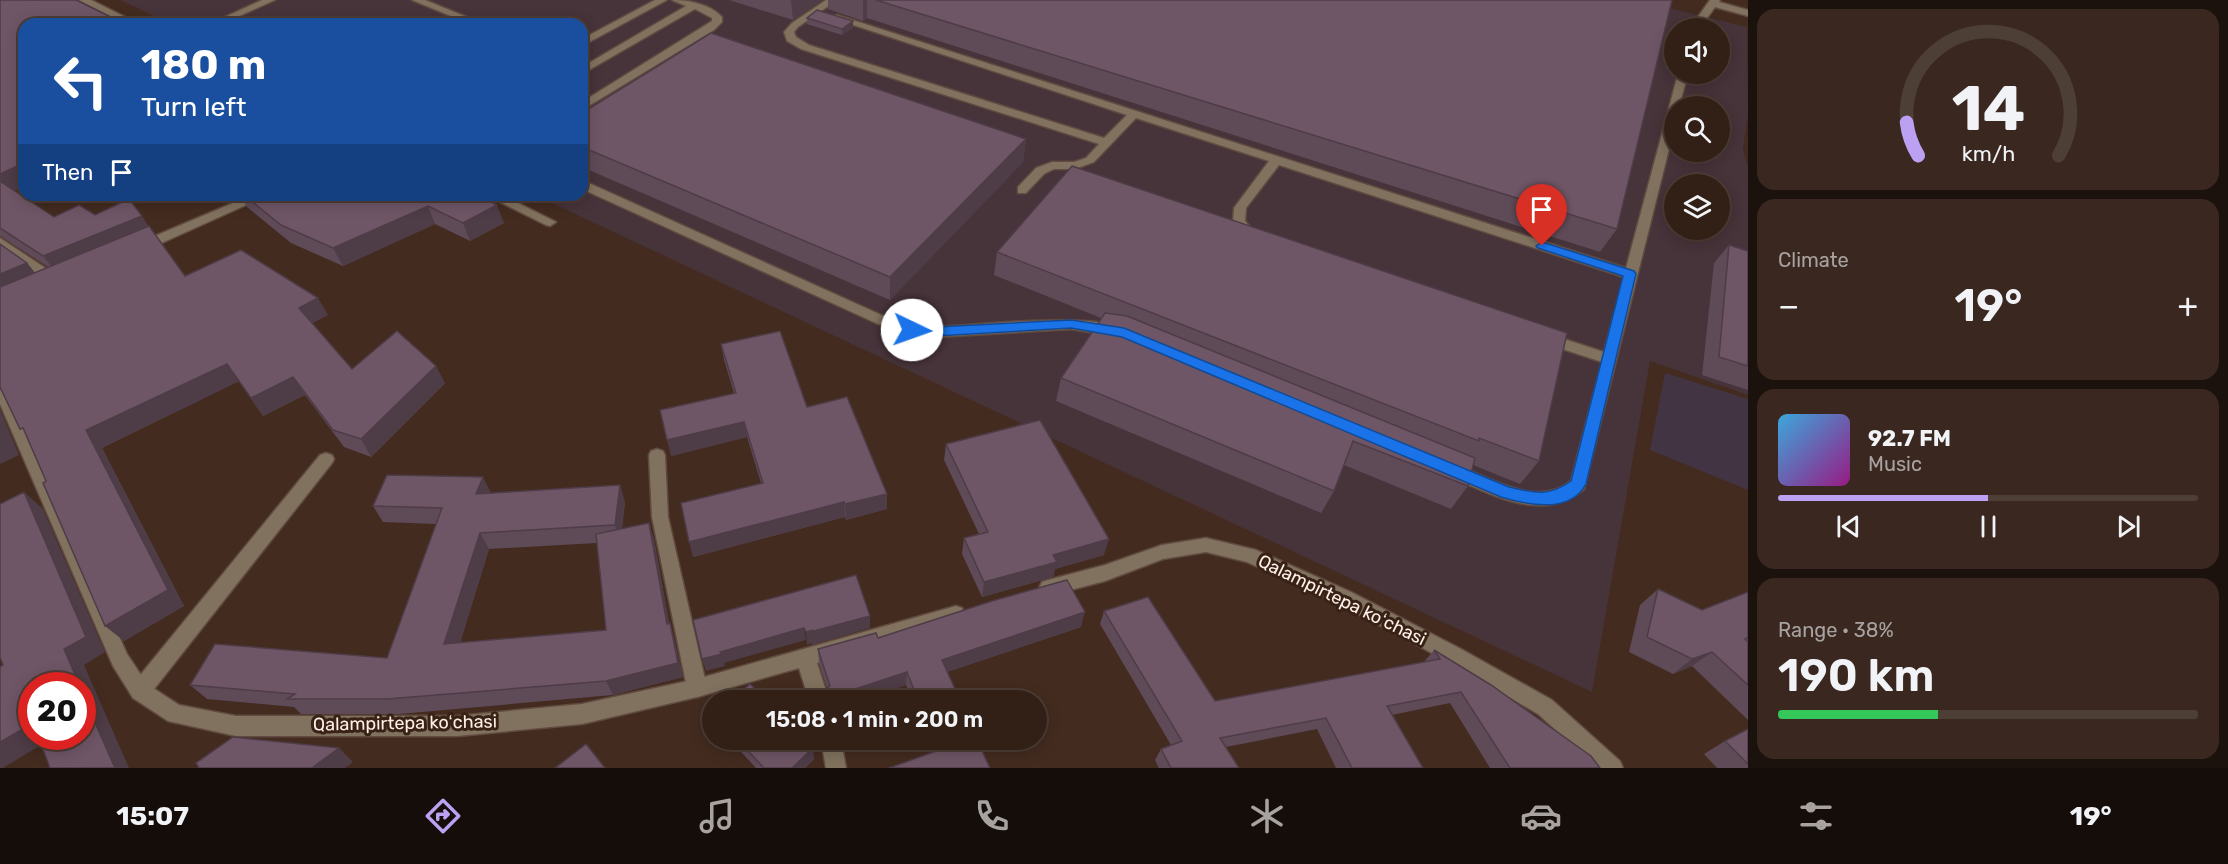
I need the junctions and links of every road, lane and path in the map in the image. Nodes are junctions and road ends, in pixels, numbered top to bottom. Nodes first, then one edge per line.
1 (84, 0) edge
2 (270, 0) edge
3 (417, 0) edge
4 (662, 0) edge
5 (677, 0) edge
6 (832, 0) edge
7 (1714, 2) edge
8 (694, 6) junction
9 (816, 11) junction
10 (1748, 13) edge
11 (122, 18) edge
12 (228, 18) edge
13 (464, 18) edge
14 (1702, 18) edge
15 (588, 40) edge
16 (588, 68) edge
17 (588, 103) edge
18 (1134, 114) junction
19 (1107, 143) junction
20 (1664, 145) edge
21 (1276, 160) junction
22 (588, 187) edge
23 (1023, 190) dead end
24 (248, 201) edge
25 (505, 201) edge
26 (550, 222) dead end
27 (1263, 241) edge
28 (0, 242) edge
29 (133, 250) edge
30 (1630, 274) junction
31 (38, 290) edge
32 (1124, 333) edge
33 (1530, 333) edge
34 (1608, 359) junction
35 (0, 387) edge
36 (657, 455) dead end
37 (326, 459) dead end
38 (1441, 465) edge
39 (1036, 592) edge
40 (978, 608) edge
41 (805, 656) junction
42 (697, 688) junction
43 (816, 690) edge
44 (140, 691) junction
45 (833, 750) edge
46 (836, 768) edge
47 (1613, 768) edge

1 - 11 street
2 - 12 street
3 - 13 street
4 - 15 street
5 - 8 street
6 - 9 street
7 - 10 street
7 - 14 street
8 - 16 street
8 - 17 street
9 - 18 street
9 - 19 street
18 - 19 street
18 - 21 street
19 - 23 street
20 - 30 street
21 - 27 street
21 - 30 street
22 - 32 street
24 - 29 street
25 - 26 street
28 - 31 street
30 - 34 street
33 - 34 street
34 - 38 street
35 - 44 street, Qalampirtepa koʻchasi
36 - 42 street
37 - 44 street
39 - 47 street, Qalampirtepa koʻchasi
40 - 41 street, Qalampirtepa koʻchasi
41 - 42 street, Qalampirtepa koʻchasi
41 - 43 street
42 - 44 street, Qalampirtepa koʻchasi
45 - 46 street

